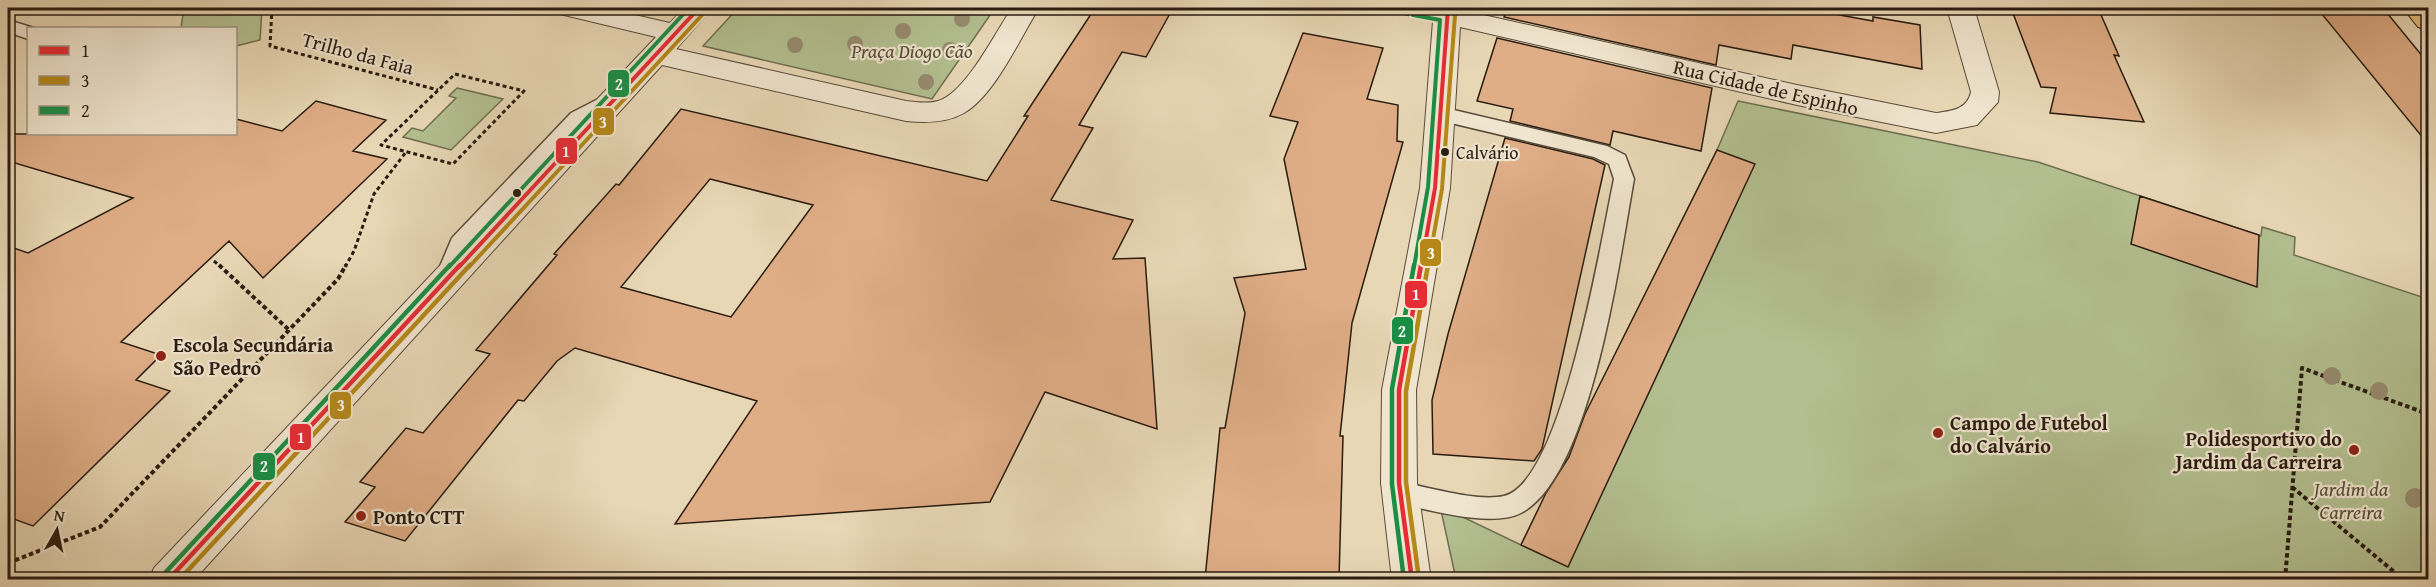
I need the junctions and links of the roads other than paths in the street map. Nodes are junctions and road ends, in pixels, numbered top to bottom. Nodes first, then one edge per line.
1 (570, 8) edge
2 (699, 8) edge
3 (1025, 8) edge
4 (1414, 8) edge
5 (1961, 8) edge
6 (2417, 8) edge
7 (1448, 11) edge
8 (2428, 21) edge
9 (8, 26) edge
10 (27, 33) edge
11 (666, 44) junction
12 (1441, 114) junction
13 (1400, 493) junction
14 (168, 579) edge
15 (1412, 579) edge

1 - 11 street
2 - 11 street
3 - 11 street
4 - 7 street, Rua Cidade de Espinho
5 - 7 street, Rua Cidade de Espinho
6 - 8 main road
7 - 12 street
9 - 10 lane
11 - 14 street
12 - 13 street
12 - 13 lane
13 - 15 street

